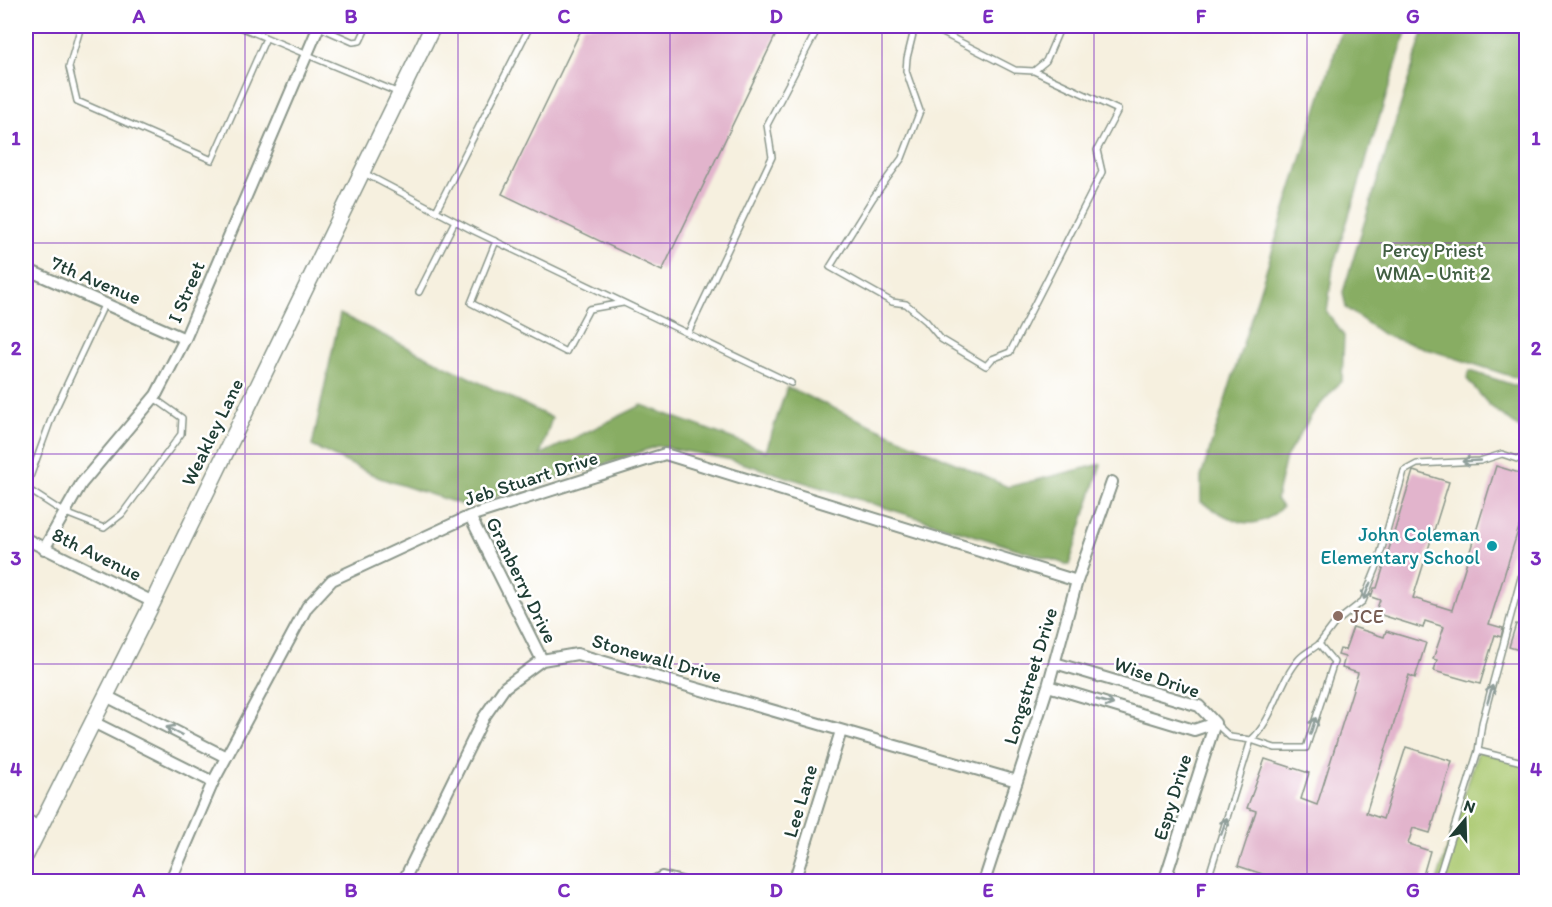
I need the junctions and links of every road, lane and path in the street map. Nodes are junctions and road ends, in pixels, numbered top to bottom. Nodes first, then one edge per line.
1 (81, 26) edge
2 (238, 26) edge
3 (319, 26) edge
4 (367, 26) edge
5 (433, 26) edge
6 (530, 26) edge
7 (819, 26) edge
8 (915, 26) edge
9 (929, 26) edge
10 (1061, 26) edge
11 (266, 38) junction
12 (306, 55) junction
13 (1034, 70) junction
14 (400, 93) junction
15 (363, 172) junction
16 (436, 211) junction
17 (456, 221) junction
18 (496, 242) junction
19 (26, 269) edge
20 (419, 292) dead end
21 (624, 302) junction
22 (105, 303) junction
23 (688, 333) junction
24 (185, 339) junction
25 (791, 383) dead end
26 (154, 398) junction
27 (1527, 462) edge
28 (1112, 482) dead end
29 (26, 488) edge
30 (63, 513) junction
31 (470, 516) junction
32 (26, 539) edge
33 (44, 549) junction
34 (1527, 559) edge
35 (1077, 581) junction
36 (153, 602) junction
37 (1319, 644) junction
38 (542, 660) junction
39 (1055, 663) junction
40 (1048, 686) junction
41 (106, 696) junction
42 (93, 722) junction
43 (1215, 723) junction
44 (841, 730) junction
45 (1251, 740) junction
46 (1478, 751) junction
47 (226, 757) junction
48 (1527, 763) edge
49 (1017, 781) junction
50 (213, 782) junction
51 (32, 824) edge
52 (26, 855) edge
53 (170, 882) edge
54 (403, 882) edge
55 (653, 882) edge
56 (682, 882) edge
57 (794, 882) edge
58 (984, 882) edge
59 (1164, 882) edge
60 (1207, 882) edge
61 (1437, 882) edge

1 - 11 lane
2 - 11 lane
3 - 4 lane
3 - 12 street, I Street
5 - 14 main road, Weakley Lane
6 - 16 lane
7 - 23 lane
8 - 13 lane
9 - 13 lane
10 - 13 lane
11 - 12 lane
12 - 14 lane
12 - 24 street, I Street
14 - 15 main road, Weakley Lane
15 - 16 lane
15 - 36 main road, Weakley Lane
16 - 17 lane
17 - 18 lane
17 - 20 lane
18 - 21 lane
18 - 21 lane
19 - 22 street, 7th Avenue
21 - 23 lane
22 - 24 street, 7th Avenue
22 - 29 lane
23 - 25 lane
24 - 26 street, I Street
26 - 30 street, I Street
26 - 30 lane
27 -> 37 lane
28 - 35 street, Longstreet Drive
29 - 30 lane
30 - 33 street, I Street
31 - 35 street, Jeb Stuart Drive
31 - 38 street, Granberry Drive
31 - 47 street, Jeb Stuart Drive
32 - 33 street, 8th Avenue
33 - 36 street, 8th Avenue
46 -> 34 lane
35 - 39 street, Longstreet Drive
36 - 41 main road, Weakley Lane
37 - 45 lane
45 -> 37 lane
38 - 44 street, Stonewall Drive
38 - 54 street, Stonewall Drive
39 - 40 street, Longstreet Drive
39 - 43 street, Wise Drive
40 -> 43 street, Wise Drive
40 - 49 street, Longstreet Drive
41 - 42 main road, Weakley Lane
47 -> 41 street
42 - 50 street
42 - 51 main road, Weakley Lane
43 - 45 lane
43 - 59 street, Espy Drive
44 - 49 street, Stonewall Drive
44 - 57 street, Lee Lane
60 -> 45 lane
46 - 48 lane
46 - 61 lane
47 - 50 street, Jeb Stuart Drive
49 - 58 street, Longstreet Drive
50 - 53 street, Jeb Stuart Drive
51 - 52 main road, Weakley Lane
55 - 56 street

